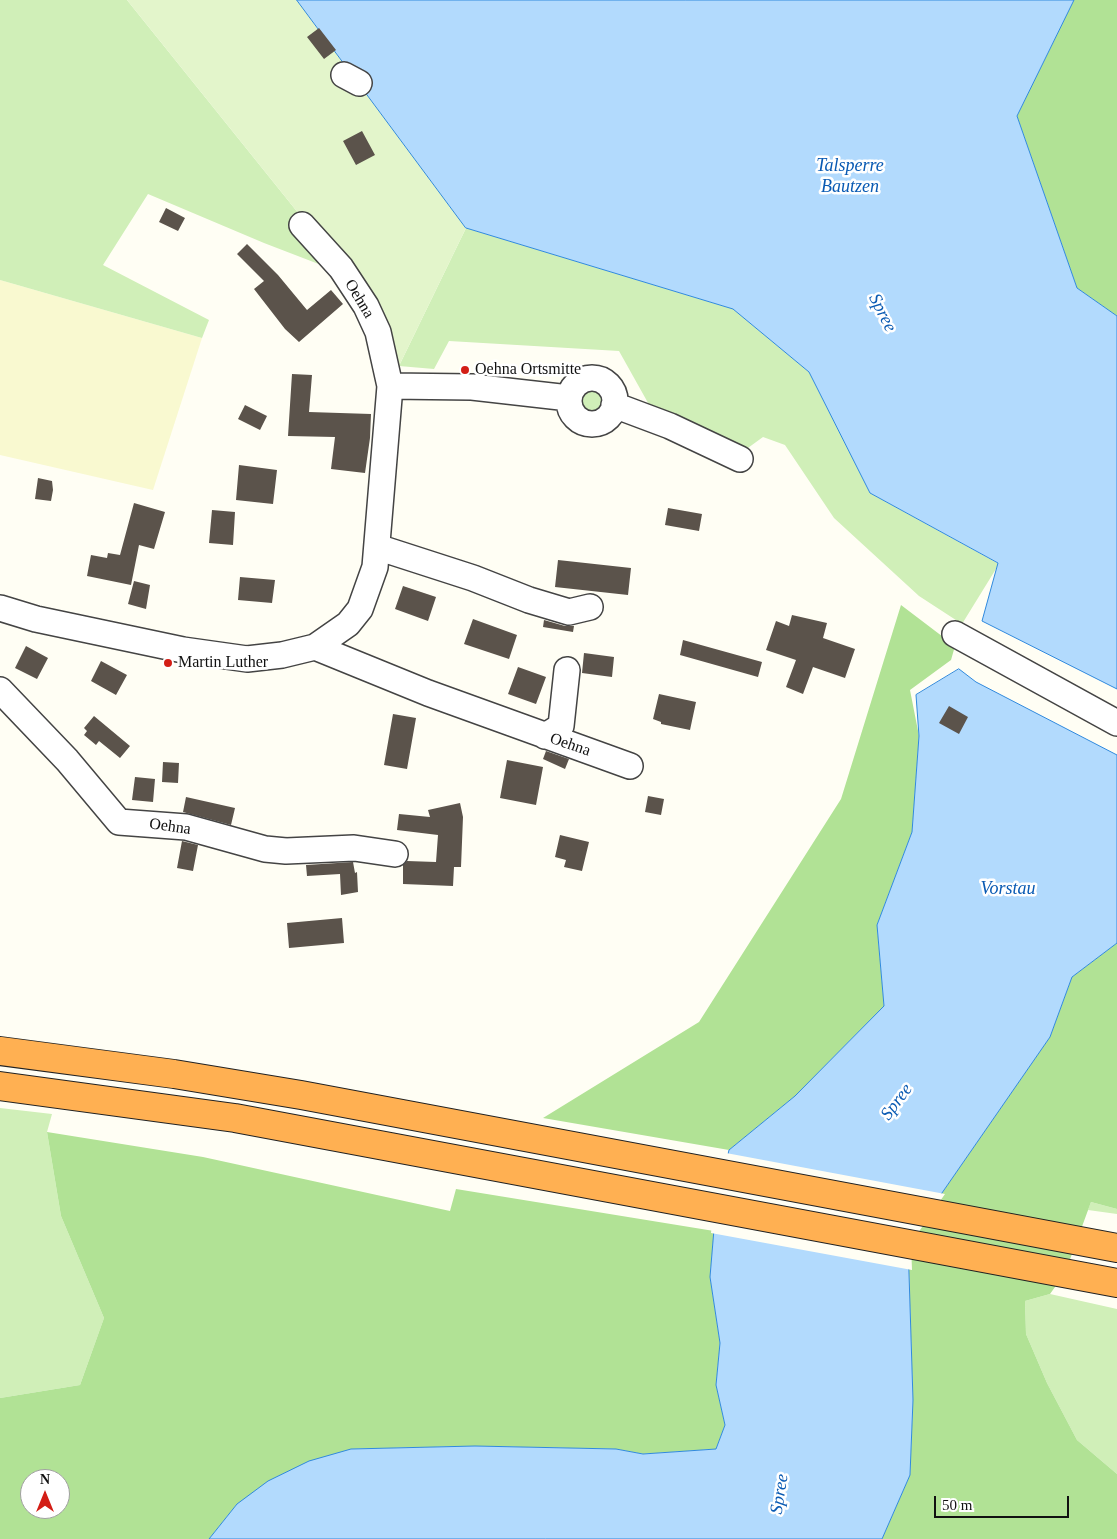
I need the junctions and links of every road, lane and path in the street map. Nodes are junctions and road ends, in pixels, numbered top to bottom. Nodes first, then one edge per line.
1 (302, 225) dead end
2 (390, 386) junction
3 (740, 459) dead end
4 (377, 547) junction
5 (590, 607) dead end
6 (0, 608) edge
7 (955, 634) dead end
8 (315, 647) junction
9 (567, 670) dead end
10 (0, 690) edge
11 (1117, 723) edge
12 (545, 736) junction
13 (630, 766) dead end
14 (395, 854) dead end
15 (0, 1051) edge
16 (0, 1086) edge
17 (1117, 1248) edge
18 (1117, 1283) edge

1 - 2 street, Oehna
2 - 3 street
2 - 4 street, Oehna
4 - 5 street
4 - 8 street, Oehna
6 - 8 street, Oehna
7 - 11 street
8 - 12 street, Oehna
9 - 12 street
10 - 14 street, Oehna
12 - 13 street, Oehna
15 - 17 highway
16 - 18 highway

